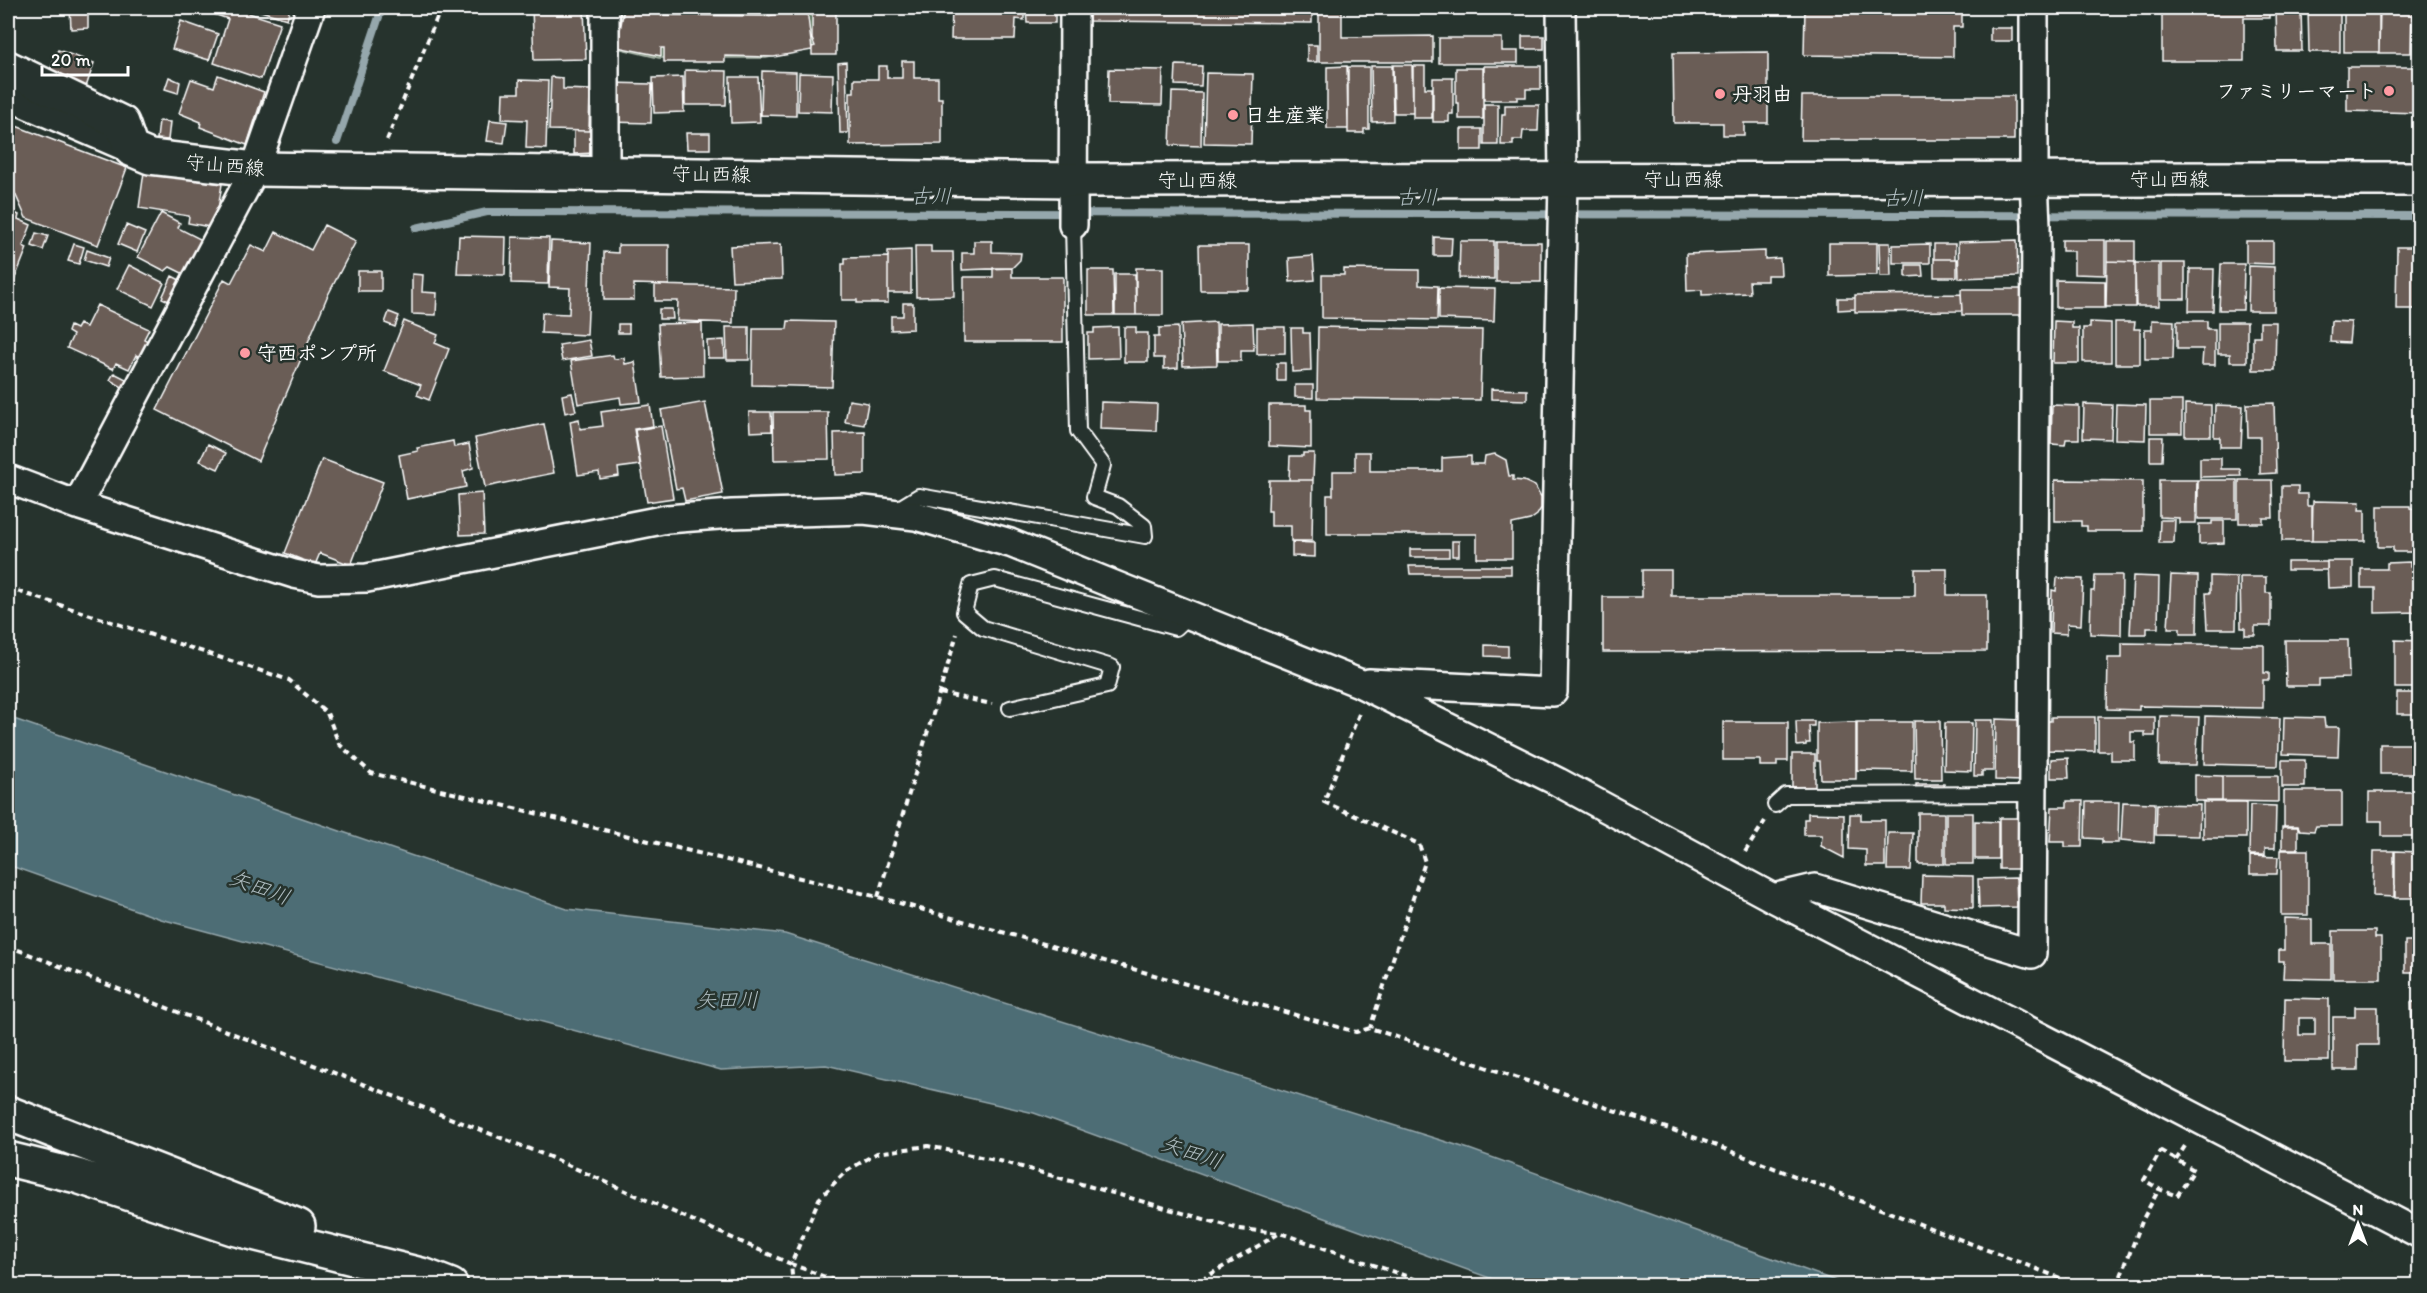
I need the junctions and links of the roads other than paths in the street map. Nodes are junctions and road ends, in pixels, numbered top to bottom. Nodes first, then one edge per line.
1 (311, 8) edge
2 (605, 8) edge
3 (1074, 8) edge
4 (1561, 8) edge
5 (2034, 8) edge
6 (8, 68) edge
7 (8, 96) edge
8 (131, 148) junction
9 (255, 169) junction
10 (605, 173) junction
11 (2420, 179) edge
12 (1073, 202) junction
13 (2035, 202) junction
14 (1562, 203) junction
15 (8, 479) edge
16 (77, 505) junction
17 (890, 513) junction
18 (1190, 615) junction
19 (1359, 682) junction
20 (1010, 708) road end
21 (2034, 794) junction
22 (1776, 805) road end
23 (1773, 898) junction
24 (8, 1113) edge
25 (8, 1159) edge
26 (2420, 1234) edge
27 (438, 1281) edge

1 - 9 street
2 - 10 street
3 - 12 street
4 - 14 street
5 - 13 street
6 - 8 main road
7 - 8 street
8 - 9 main road, 守山西線
9 - 10 main road, 守山西線
9 - 16 street
10 - 12 main road, 守山西線
11 - 13 main road, 守山西線
12 - 14 main road, 守山西線
12 - 17 lane
13 - 14 main road, 守山西線
13 - 21 street
14 - 19 street
15 - 16 street
16 - 17 street
17 - 18 street
18 - 19 street
18 - 20 lane
19 - 23 street
21 - 22 lane
21 - 23 street
23 - 26 street
24 - 27 main road
25 - 27 main road

